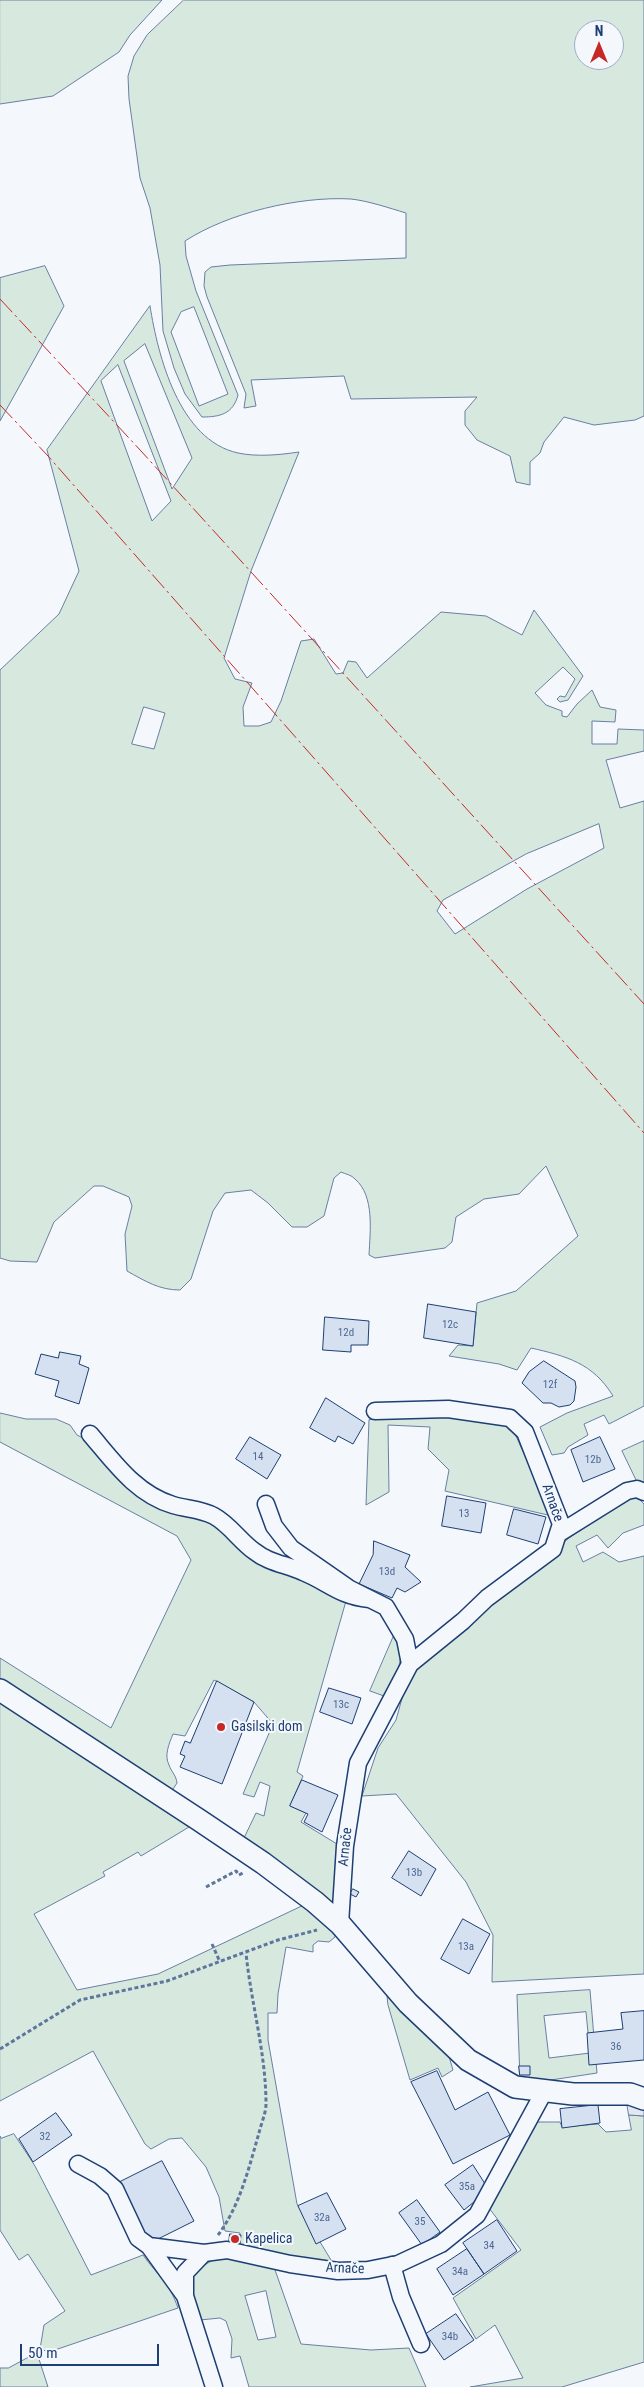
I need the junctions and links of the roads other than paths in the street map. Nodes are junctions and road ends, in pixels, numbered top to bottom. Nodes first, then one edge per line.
1 (375, 1411) dead end
2 (90, 1434) dead end
3 (644, 1492) edge
4 (266, 1504) dead end
5 (558, 1534) junction
6 (369, 1599) junction
7 (410, 1664) junction
8 (0, 1690) edge
9 (340, 1924) junction
10 (545, 2090) junction
11 (644, 2098) edge
12 (78, 2164) dead end
13 (149, 2246) junction
14 (204, 2253) junction
15 (392, 2265) junction
16 (185, 2296) junction
17 (421, 2344) dead end
18 (214, 2387) edge

1 - 5 street, Arnače
2 - 6 street
3 - 5 street
4 - 6 street
5 - 7 street, Arnače
6 - 7 street
7 - 9 street, Arnače
8 - 9 street
9 - 10 street
10 - 11 street
10 - 15 street, Arnače
12 - 13 street
13 - 14 street, Arnače
13 - 16 street
14 - 15 street, Arnače
14 - 16 street
15 - 17 street
16 - 18 street

